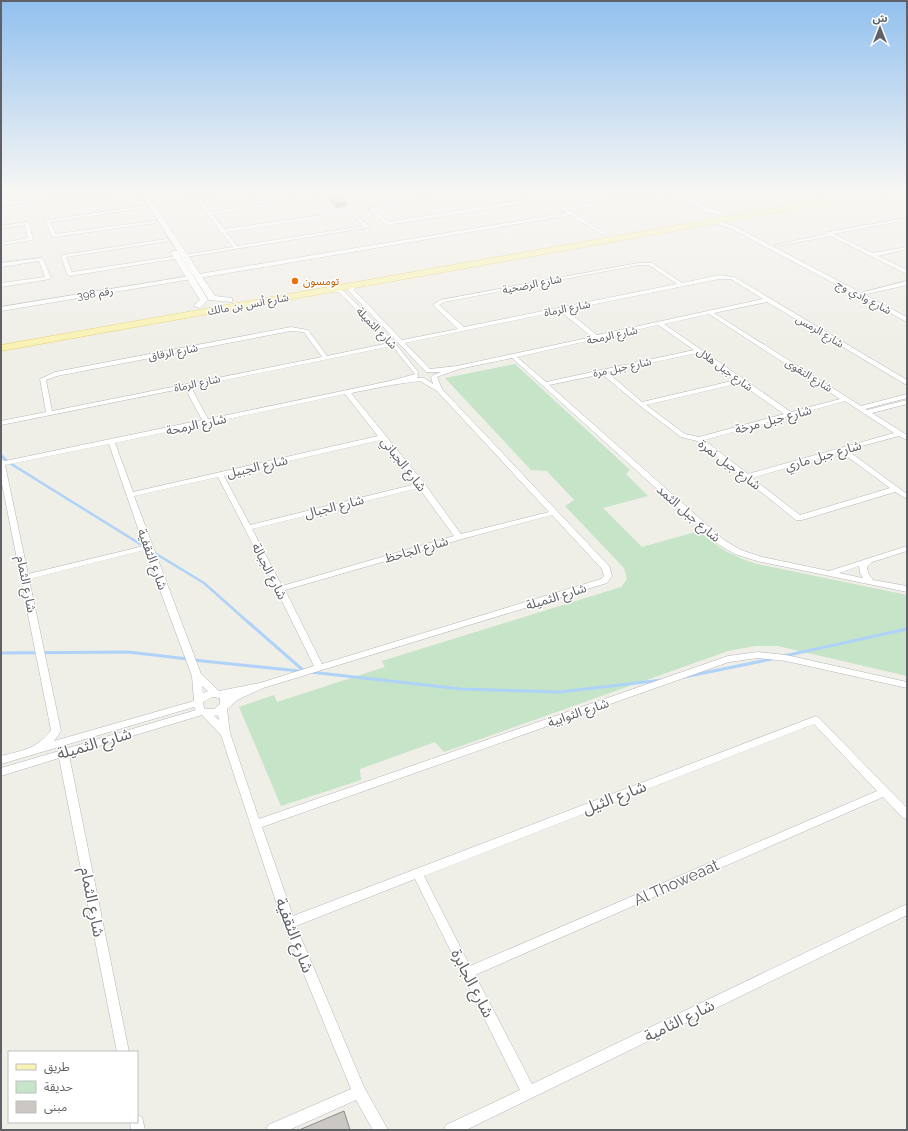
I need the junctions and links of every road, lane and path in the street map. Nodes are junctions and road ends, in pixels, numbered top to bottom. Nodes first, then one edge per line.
1 (142, 244) edge
2 (168, 244) edge
3 (178, 244) edge
4 (233, 244) edge
5 (263, 244) edge
6 (392, 244) edge
7 (548, 244) edge
8 (588, 244) edge
9 (768, 244) edge
10 (784, 244) edge
11 (850, 244) edge
12 (777, 245) joint
13 (236, 248) junction
14 (907, 248) edge
15 (497, 253) junction
16 (873, 255) junction
17 (186, 256) junction
18 (177, 257) junction
19 (505, 259) junction
20 (456, 260) junction
21 (1, 265) edge
22 (464, 266) junction
23 (907, 272) edge
24 (199, 276) junction
25 (190, 278) junction
26 (732, 278) joint
27 (907, 284) edge
28 (1, 285) edge
29 (354, 285) junction
30 (682, 285) junction
31 (332, 289) junction
32 (867, 292) junction
33 (210, 293) junction
34 (201, 294) junction
35 (229, 300) junction
36 (767, 300) junction
37 (197, 306) junction
38 (1, 309) edge
39 (561, 310) junction
40 (907, 312) edge
41 (710, 313) junction
42 (907, 320) edge
43 (660, 324) junction
44 (462, 329) junction
45 (597, 338) junction
46 (1, 341) edge
47 (401, 342) junction
48 (393, 344) junction
49 (1, 348) edge
50 (699, 351) junction
51 (325, 356) junction
52 (513, 356) junction
53 (602, 371) junction
54 (432, 374) junction
55 (419, 377) junction
56 (740, 381) junction
57 (907, 383) edge
58 (545, 384) junction
59 (187, 385) junction
60 (439, 390) junction
61 (347, 393) junction
62 (907, 396) edge
63 (846, 399) junction
64 (907, 402) edge
65 (641, 404) junction
66 (861, 408) junction
67 (867, 412) junction
68 (50, 413) junction
69 (789, 414) junction
70 (206, 422) junction
71 (1, 423) edge
72 (900, 433) junction
73 (383, 437) junction
74 (907, 438) edge
75 (699, 439) junction
76 (111, 441) junction
77 (842, 450) junction
78 (1, 463) edge
79 (220, 475) junction
80 (747, 477) junction
81 (421, 485) junction
82 (896, 489) junction
83 (131, 495) junction
84 (907, 497) edge
85 (553, 513) junction
86 (248, 528) junction
87 (459, 537) junction
88 (148, 547) junction
89 (907, 548) edge
90 (868, 561) junction
91 (829, 573) junction
92 (26, 577) junction
93 (871, 582) junction
94 (280, 588) junction
95 (907, 589) edge
96 (319, 668) junction
97 (197, 676) junction
98 (907, 685) edge
99 (260, 686) junction
100 (218, 693) junction
101 (201, 707) junction
102 (224, 707) junction
103 (185, 712) junction
104 (56, 731) junction
105 (226, 733) junction
106 (73, 739) junction
107 (38, 749) junction
108 (63, 752) junction
109 (1, 760) edge
110 (1, 772) edge
111 (884, 792) junction
112 (907, 815) edge
113 (255, 825) junction
114 (417, 873) junction
115 (907, 908) edge
116 (289, 923) junction
117 (468, 973) junction
118 (123, 1051) edge
119 (359, 1092) junction
120 (529, 1093) junction
121 (273, 1130) edge
122 (381, 1130) edge
123 (451, 1130) edge

1 - 18 street
2 - 18 street
3 - 17 street
4 - 13 street
5 - 13 street
6 - 24 street
7 - 15 main road, شارع أنس بن مالك
8 - 19 main road, شارع أنس بن مالك
9 - 42 street, شارع وادي وج
10 - 12 street
11 - 16 street
12 - 32 street, شارع وادي وج
13 - 17 street
14 - 16 street
15 - 19 main road
15 - 20 main road, شارع أنس بن مالك
16 - 23 street
17 - 24 street
18 - 25 street
19 - 22 main road, شارع أنس بن مالك
20 - 22 main road
20 - 35 main road, شارع أنس بن مالك
21 - 28 street
22 - 29 main road, شارع أنس بن مالك
24 - 33 street
25 - 34 street
25 - 38 street, رقم 398
26 - 30 street, شارع الرماة
26 - 36 street, شارع الرمس
27 - 32 street
29 - 31 main road, شارع أنس بن مالك
29 - 47 street, شارع الثميلة
30 - 39 street, شارع الرماة
30 - 44 street, شارع الرضحية
31 - 48 street, شارع الثميلة
31 - 49 main road, شارع أنس بن مالك
32 - 40 street, شارع وادي وج
33 - 34 street
33 - 35 street
34 - 37 street
35 - 37 main road, شارع أنس بن مالك
36 - 41 street, شارع الرمحة
36 - 57 street, شارع الرمس
37 - 46 main road, شارع أنس بن مالك
39 - 44 street, شارع الرماة
39 - 45 street
41 - 43 street, شارع الرمحة
41 - 63 street, شارع التقوى
43 - 45 street, شارع الرمحة
43 - 50 street, شارع جبل هلال
44 - 47 street, شارع الرماة
45 - 52 street, شارع الرمحة
47 - 54 street, شارع الثميلة
48 - 51 street, شارع الرماة
48 - 55 street, شارع الثميلة
50 - 53 street, شارع جبل مرة
50 - 56 street, شارع جبل هلال
51 - 59 street, شارع الرماة
51 - 68 street, شارع الرقاق
52 - 54 street, شارع الرمحة
52 - 58 street, شارع جبل الثمد
53 - 58 street, شارع جبل مرة
53 - 65 street, شارع جبل نمرة
54 - 55 street, شارع الرمحة
54 - 60 street
55 - 60 street, شارع الثميلة
55 - 61 street, شارع الرمحة
56 - 65 street
56 - 69 street, شارع جبل هلال
58 - 91 street, شارع جبل الثمد
59 - 68 street, شارع الرماة
59 - 70 street
60 - 85 street, شارع الثميلة
61 - 70 street, شارع الرمحة
61 - 73 street, شارع الجباني
62 - 66 street
63 - 66 street, شارع التقوى
63 - 69 street, شارع جبل مرخة
64 - 67 street
65 - 75 street, شارع جبل نمرة
66 - 67 street, شارع التقوى
67 - 72 street, شارع التقوى
68 - 71 street, شارع الرماة
69 - 75 street, شارع جبل مرخة
70 - 76 street, شارع الرمحة
72 - 74 street, شارع التقوى
72 - 77 street, شارع جبل ماري
73 - 79 street, شارع الجبيل
73 - 81 street, شارع الجباني
75 - 80 street, شارع جبل نمرة
76 - 78 street, شارع الرمحة
76 - 83 street, شارع الثقفية
77 - 80 street, شارع جبل ماري
77 - 82 street
78 - 92 street, شارع الثمام
79 - 83 street, شارع الجبيل
79 - 86 street, شارع الجبالة
80 - 82 street, شارع جبل نمرة
81 - 86 street, شارع الجبال
81 - 87 street, شارع الجباني
82 - 84 street
83 - 88 street, شارع الثقفية
85 - 87 street, شارع الجاحظ
85 - 96 street, شارع الثميلة
86 - 94 street, شارع الجبالة
87 - 94 street, شارع الجاحظ
88 - 92 street
88 - 97 street, شارع الثقفية
89 - 90 street
90 - 91 street
90 - 93 street
91 - 93 street, شارع جبل الثمد
92 - 104 street, شارع الثمام
93 - 95 street, شارع جبل الثمد
94 - 96 street, شارع الجبالة
96 - 99 street, شارع الثميلة
97 - 100 street
97 - 101 street
98 - 113 street, شارع الثوابية
99 - 100 street
99 - 102 street
100 - 101 street
100 - 102 street
101 - 102 street
101 - 103 street
101 - 105 street
102 - 105 street, شارع الثقفية
103 - 106 street, شارع الثميلة
103 - 108 street, شارع الثميلة
104 - 106 street
104 - 107 street
105 - 113 street, شارع الثقفية
106 - 107 street, شارع الثميلة
107 - 109 street, شارع الثميلة
108 - 110 street, شارع الثميلة
108 - 118 street, شارع الثمام
111 - 112 street, شارع الثيل
111 - 114 street, شارع الثيل
111 - 117 street, Al Thoweaat
113 - 116 street, شارع الثقفية
114 - 116 street, شارع الثيل
114 - 117 street, شارع الجابرة
115 - 120 street, شارع الثامية
116 - 119 street, شارع الثقفية
117 - 120 street, شارع الجابرة
119 - 121 street
119 - 122 street, شارع الثقفية
120 - 123 street, شارع الثامية

